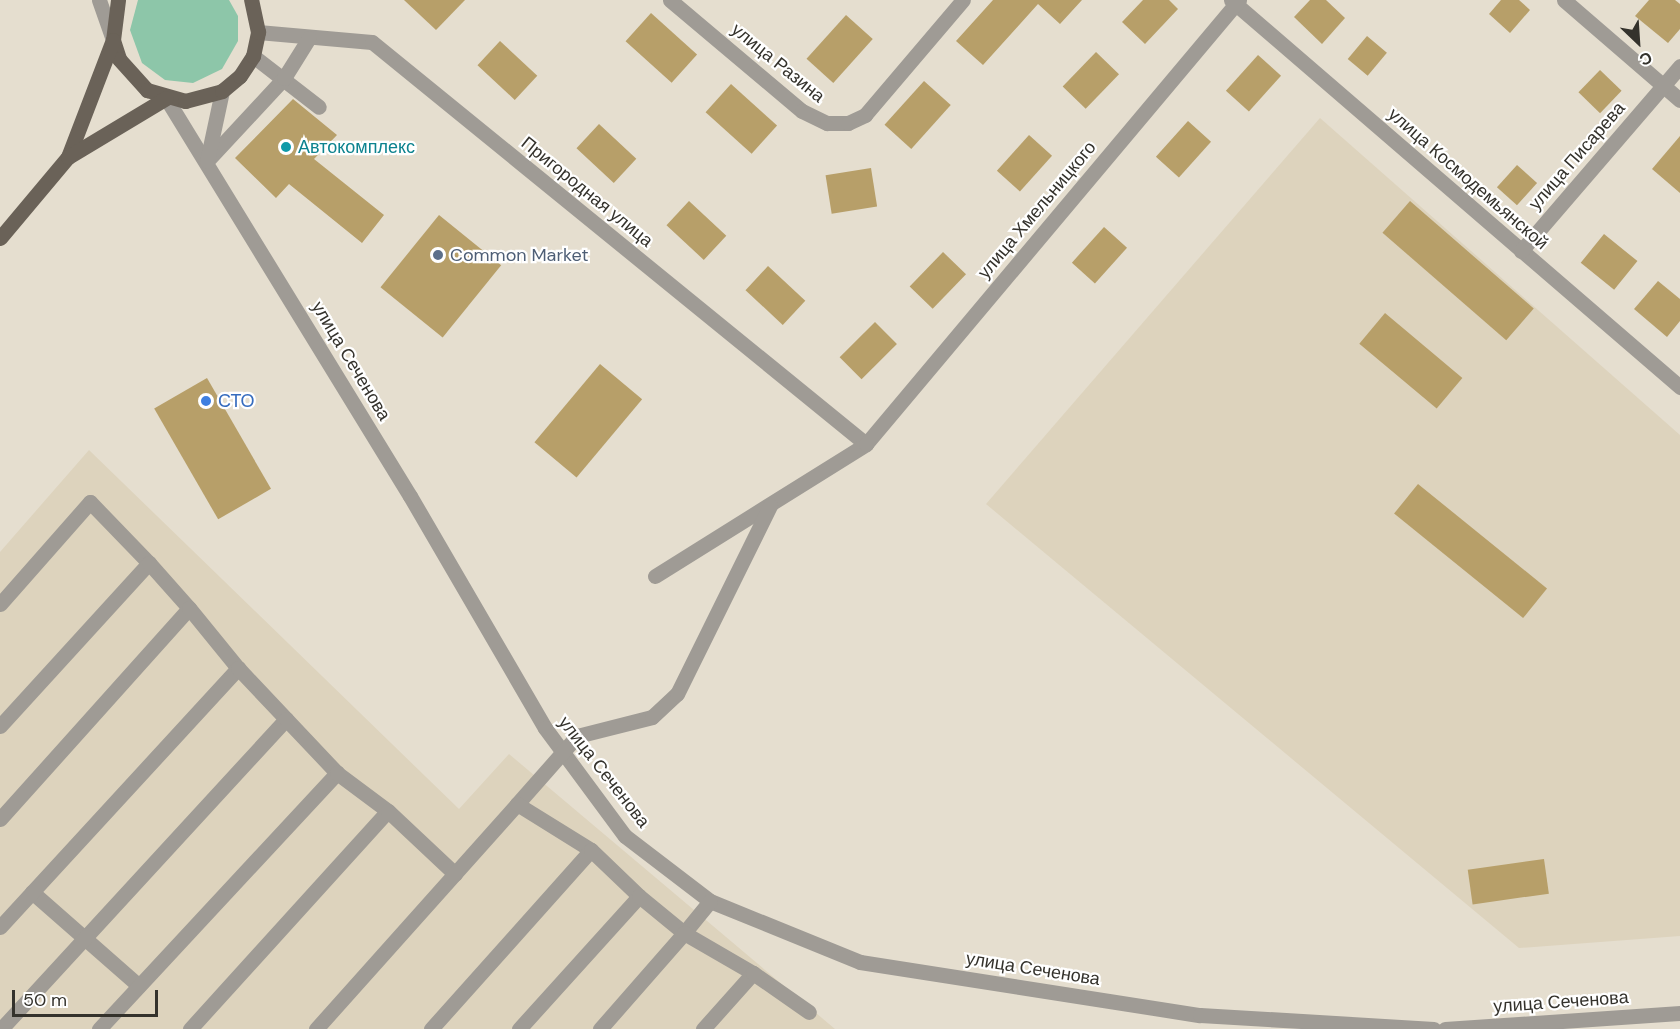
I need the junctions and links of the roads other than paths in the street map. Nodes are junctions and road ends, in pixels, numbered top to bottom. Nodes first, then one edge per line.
1 (99, 0) edge
2 (118, 0) edge
3 (670, 0) edge
4 (963, 0) edge
5 (1564, 0) edge
6 (1235, 1) edge
7 (255, 3) edge
8 (258, 32) junction
9 (309, 38) junction
10 (113, 40) junction
11 (253, 56) junction
12 (1680, 66) edge
13 (284, 78) junction
14 (1663, 86) junction
15 (222, 91) junction
16 (166, 98) junction
17 (1680, 100) edge
18 (319, 107) dead end
19 (68, 157) junction
20 (207, 161) junction
21 (0, 238) edge
22 (1521, 251) junction
23 (1680, 387) edge
24 (866, 444) junction
25 (773, 501) junction
26 (148, 563) junction
27 (655, 576) dead end
28 (0, 604) edge
29 (189, 608) junction
30 (238, 668) junction
31 (286, 719) junction
32 (0, 726) edge
33 (561, 750) junction
34 (337, 773) junction
35 (517, 804) junction
36 (388, 811) junction
37 (0, 819) edge
38 (591, 850) junction
39 (454, 874) junction
40 (32, 892) junction
41 (639, 896) junction
42 (710, 901) junction
43 (0, 927) edge
44 (684, 933) junction
45 (83, 939) junction
46 (753, 973) junction
47 (139, 986) junction
48 (809, 1012) dead end
49 (1680, 1013) edge
50 (1631, 1023) edge
51 (1559, 1025) edge
52 (1480, 1028) edge
53 (1, 1029) edge
54 (99, 1029) edge
55 (190, 1029) edge
56 (316, 1029) edge
57 (430, 1029) edge
58 (519, 1029) edge
59 (600, 1029) edge
60 (703, 1029) edge
61 (1434, 1029) edge
62 (1445, 1029) edge

1 - 10 street
2 - 10 main road
3 - 4 street, улица Разина
5 - 14 street
6 - 22 street, улица Космодемьянской
6 - 24 street, улица Хмельницкого
7 - 8 main road
8 - 9 street, Пригородная улица
8 - 11 main road
9 - 13 street
9 - 24 street, Пригородная улица
10 - 16 main road
10 - 19 main road
11 - 13 street
11 - 15 main road
12 - 14 street, улица Писарева
13 - 18 street
13 - 20 street
14 - 17 street
14 - 22 street, улица Писарева
15 - 16 main road
15 - 20 street
16 - 19 main road
16 - 20 street, улица Сеченова
19 - 21 main road
20 - 33 street, улица Сеченова
22 - 23 street, улица Космодемьянской
24 - 25 street, улица Хмельницкого
25 - 27 street, улица Хмельницкого
25 - 33 street
26 - 28 street
26 - 29 street
26 - 32 street
29 - 30 street
29 - 37 street
30 - 31 street
30 - 40 street
31 - 34 street
31 - 45 street
33 - 35 street
33 - 42 street, улица Сеченова
34 - 36 street
34 - 47 street
35 - 38 street
35 - 39 street
36 - 39 street
36 - 55 street
38 - 41 street
38 - 57 street
39 - 56 street
40 - 43 street
40 - 45 street
41 - 44 street
41 - 58 street
42 - 44 street
42 - 61 street, улица Сеченова
44 - 46 street
44 - 59 street
45 - 47 street
45 - 53 street
46 - 48 street
46 - 60 street
47 - 54 street
49 - 50 street, улица Сеченова
50 - 51 street, улица Сеченова
51 - 52 street, улица Сеченова
52 - 62 street, улица Сеченова

